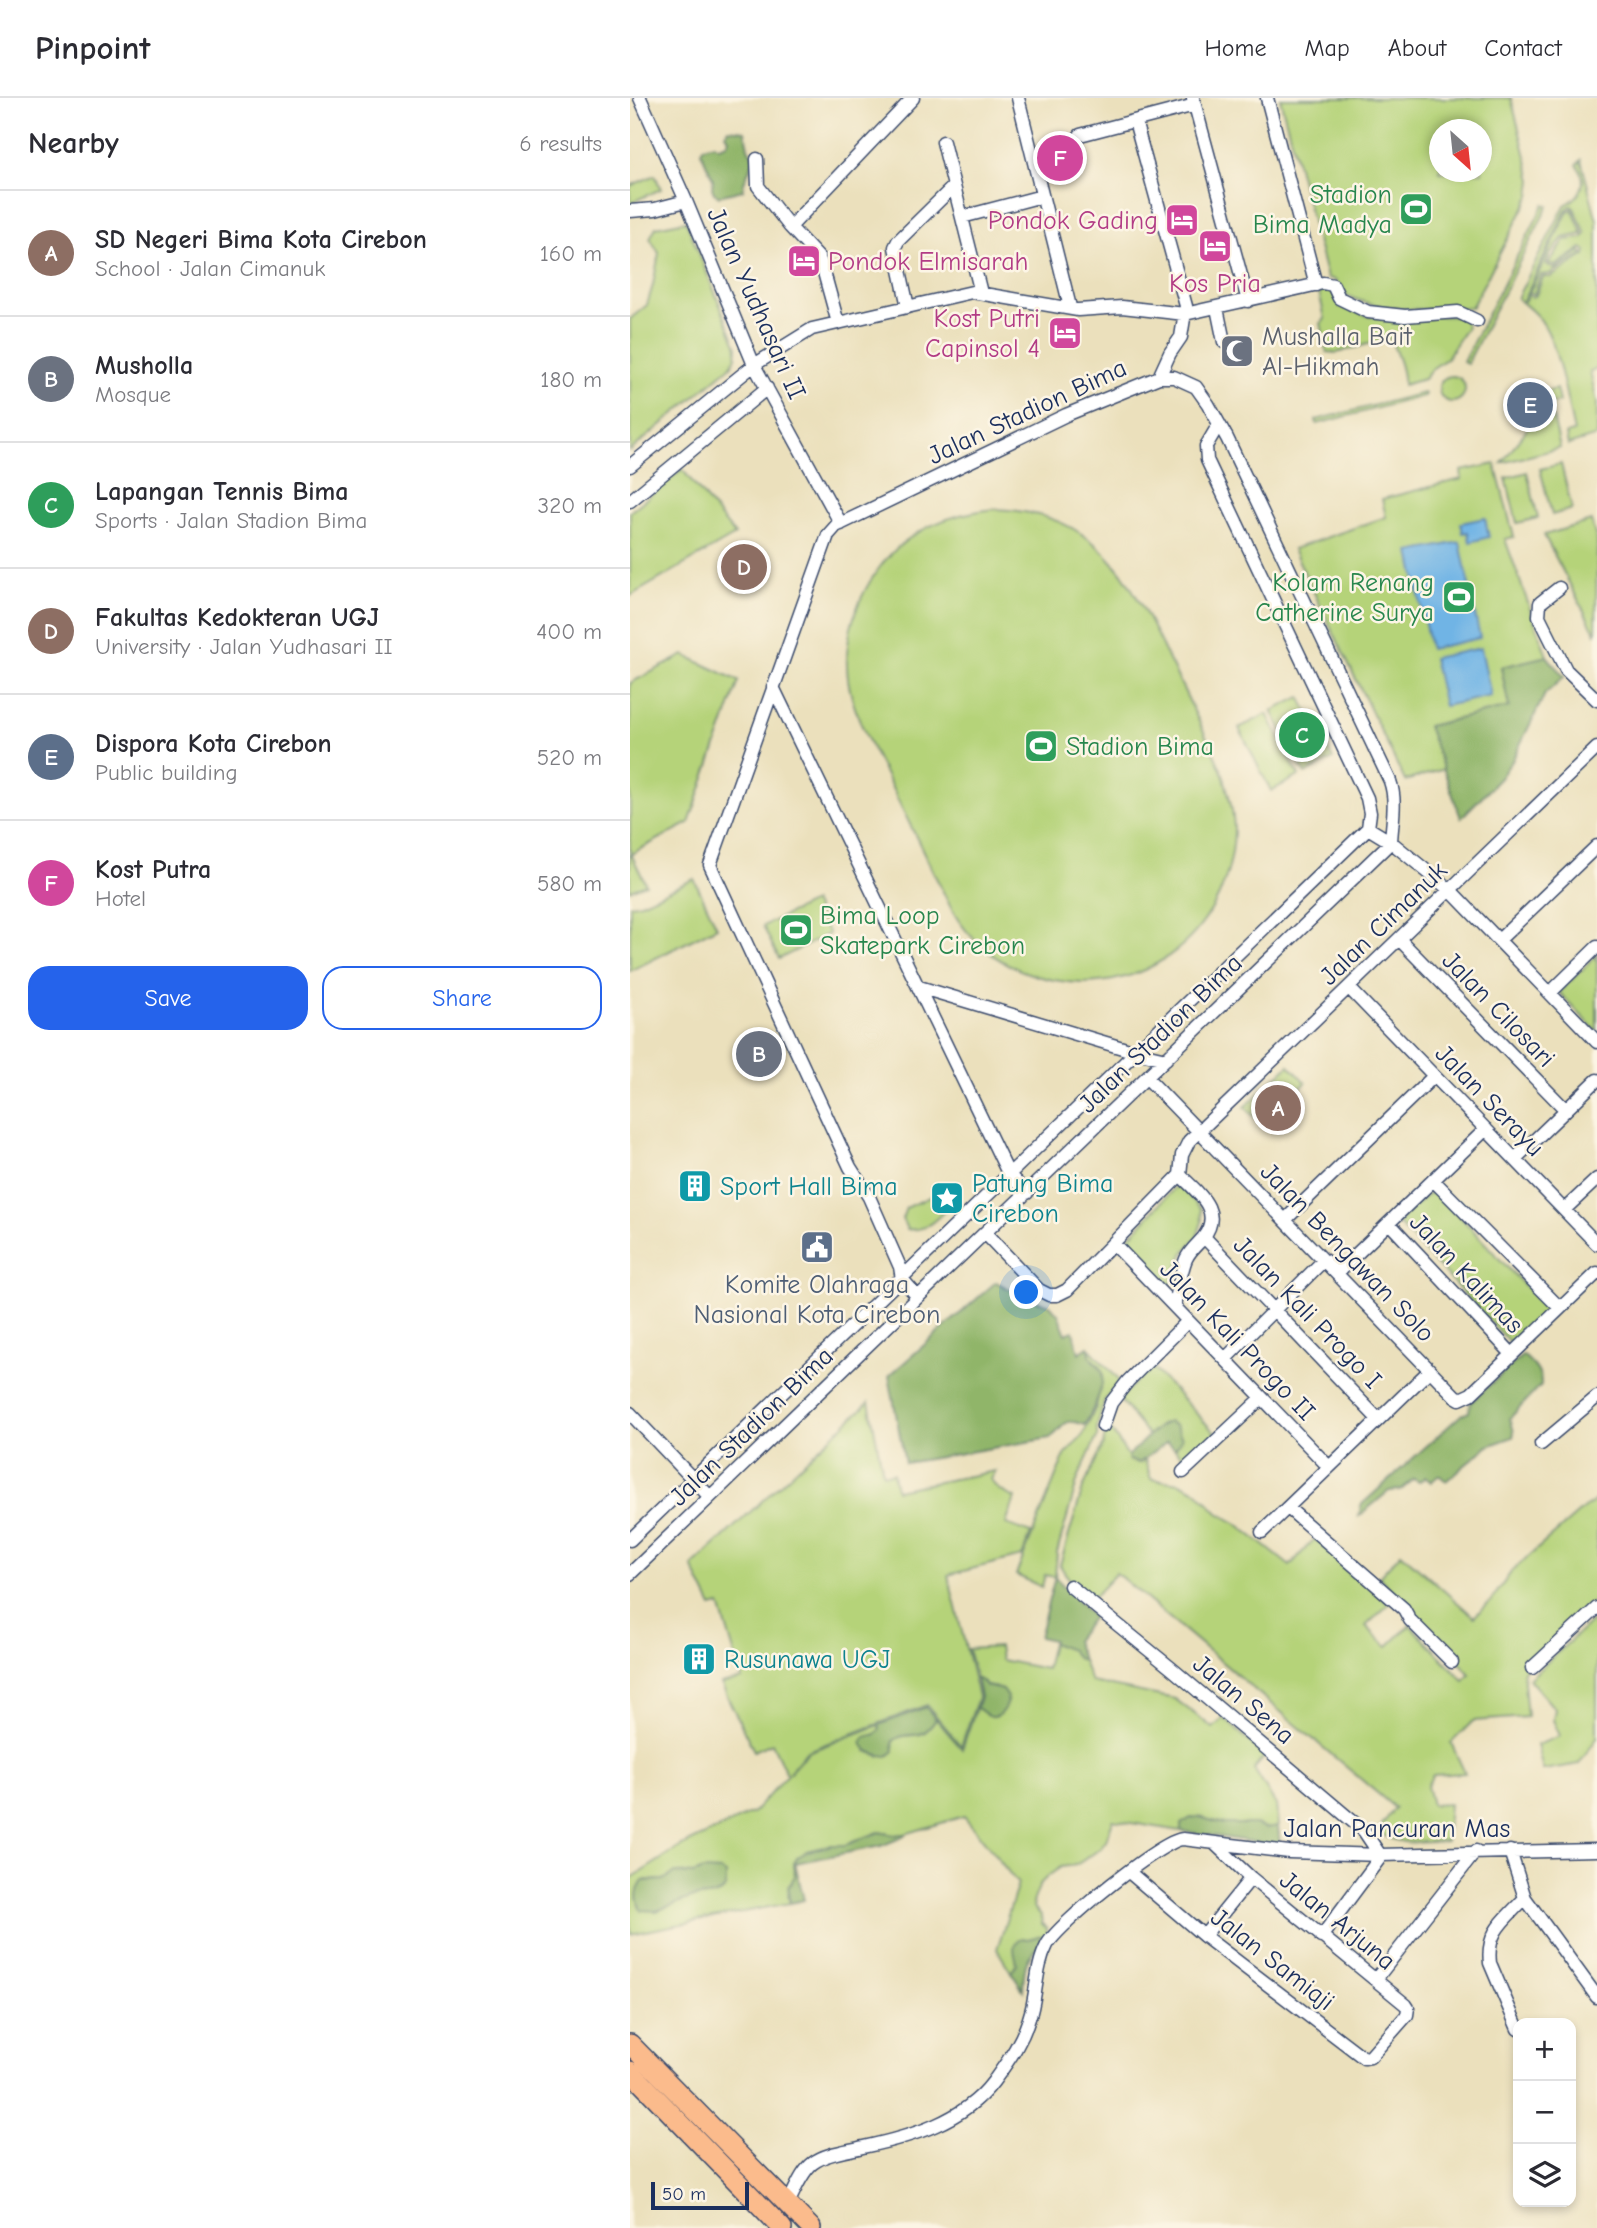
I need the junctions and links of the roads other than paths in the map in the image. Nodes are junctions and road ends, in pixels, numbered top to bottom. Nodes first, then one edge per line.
1 (639, 98) edge
2 (913, 98) edge
3 (1018, 98) edge
4 (1267, 98) edge
5 (1194, 102) edge
6 (1135, 121) junction
7 (1080, 135) dead end
8 (943, 142) dead end
9 (757, 159) dead end
10 (954, 186) junction
11 (1042, 197) junction
12 (686, 201) junction
13 (630, 211) edge
14 (962, 217) junction
15 (790, 227) junction
16 (1317, 285) junction
17 (981, 293) junction
18 (1248, 301) junction
19 (908, 307) junction
20 (1070, 307) junction
21 (1217, 308) junction
22 (1185, 314) junction
23 (1477, 321) dead end
24 (838, 323) junction
25 (1224, 342) dead end
26 (754, 365) junction
27 (1159, 377) junction
28 (767, 388) junction
29 (1219, 424) junction
30 (1227, 438) junction
31 (1206, 446) junction
32 (630, 466) edge
33 (630, 501) edge
34 (841, 524) junction
35 (1559, 588) dead end
36 (773, 687) junction
37 (1597, 700) edge
38 (1597, 748) edge
39 (1368, 828) junction
40 (1391, 842) junction
41 (1597, 846) edge
42 (1450, 890) junction
43 (1399, 939) junction
44 (1499, 940) junction
45 (1597, 947) edge
46 (919, 987) junction
47 (1349, 988) junction
48 (1550, 993) junction
49 (1597, 1042) edge
50 (1136, 1052) junction
51 (1166, 1059) junction
52 (1434, 1076) junction
53 (1147, 1078) junction
54 (1597, 1080) edge
55 (1566, 1110) junction
56 (1486, 1129) junction
57 (1200, 1132) junction
58 (1515, 1160) junction
59 (1009, 1175) junction
60 (1180, 1175) junction
61 (1597, 1179) edge
62 (1433, 1180) junction
63 (1027, 1192) junction
64 (1564, 1210) junction
65 (1285, 1220) junction
66 (1389, 1223) junction
67 (985, 1233) junction
68 (1204, 1237) junction
69 (1114, 1244) junction
70 (1597, 1244) edge
71 (1324, 1260) junction
72 (1336, 1273) junction
73 (1597, 1273) edge
74 (902, 1279) junction
75 (918, 1297) junction
76 (1175, 1306) junction
77 (1560, 1308) junction
78 (1273, 1310) junction
79 (1188, 1321) junction
80 (1512, 1354) junction
81 (1225, 1359) junction
82 (1430, 1370) junction
83 (1597, 1396) edge
84 (1262, 1398) junction
85 (630, 1413) edge
86 (1378, 1419) junction
87 (1103, 1426) dead end
88 (1541, 1444) dead end
89 (1329, 1467) junction
90 (1183, 1472) dead end
91 (693, 1480) junction
92 (710, 1497) junction
93 (1287, 1508) junction
94 (1262, 1532) dead end
95 (630, 1540) edge
96 (630, 1574) edge
97 (1070, 1586) dead end
98 (1597, 1608) edge
99 (1452, 1662) dead end
100 (1532, 1668) dead end
101 (1214, 1843) junction
102 (1597, 1850) edge
103 (1510, 1851) junction
104 (1476, 1852) junction
105 (1380, 1855) junction
106 (1129, 1872) junction
107 (1251, 1878) junction
108 (1525, 1898) junction
109 (1204, 1936) junction
110 (1321, 1937) junction
111 (1376, 1979) junction
112 (1597, 1997) edge
113 (1513, 2018) edge
114 (1389, 2035) joint
115 (630, 2044) edge
116 (630, 2071) edge
117 (788, 2203) junction
118 (782, 2228) edge
119 (811, 2228) edge

1 - 12 street, Jalan Yudhasari II
2 - 15 street
3 - 11 street
4 - 16 street
5 - 6 street
5 - 18 street
6 - 7 street
6 - 22 street
8 - 10 street
9 - 15 street
10 - 14 street
10 - 19 street
11 - 14 street
11 - 20 street
12 - 13 street
12 - 26 street, Jalan Yudhasari II
14 - 17 street
15 - 24 street
16 - 18 street
16 - 23 street
17 - 19 street
17 - 20 street
18 - 21 street
19 - 24 street
20 - 22 street
21 - 22 street
21 - 25 street
22 - 27 street
24 - 26 street
26 - 28 street, Jalan Yudhasari II
26 - 32 street
27 - 29 street, Jalan Stadion Bima
27 - 34 street, Jalan Stadion Bima
28 - 33 street
28 - 34 street, Jalan Yudhasari II
29 - 30 street, Jalan Stadion Bima
29 - 31 street
30 - 31 street
30 - 40 street, Jalan Stadion Bima
31 - 39 street
34 - 36 street
35 - 37 street
36 - 46 street
36 - 74 street
38 - 42 street, Jalan Cimanuk
39 - 40 street
39 - 50 street, Jalan Stadion Bima
40 - 42 street
40 - 51 street, Jalan Stadion Bima
41 - 44 street
42 - 43 street, Jalan Cimanuk
42 - 44 street
43 - 47 street, Jalan Cimanuk
43 - 55 street, Jalan Cilosari
44 - 48 street
45 - 48 street
46 - 50 street
46 - 59 street
47 - 52 street, Jalan Serayu
47 - 57 street, Jalan Cimanuk
48 - 49 street
50 - 51 street
50 - 59 street, Jalan Stadion Bima
51 - 53 street, Jalan Stadion Bima
52 - 56 street, Jalan Serayu
52 - 65 street
53 - 57 street, Jalan Bengawan Solo
53 - 63 street, Jalan Stadion Bima
54 - 55 street
55 - 58 street
56 - 58 street, Jalan Serayu
56 - 62 street
57 - 60 street, Jalan Cimanuk
57 - 65 street, Jalan Bengawan Solo
58 - 64 street, Jalan Serayu
59 - 63 street
59 - 74 street, Jalan Stadion Bima
60 - 68 street
60 - 69 street
61 - 64 street
62 - 66 street
62 - 77 street
63 - 67 street, Jalan Stadion Bima
64 - 70 street, Jalan Serayu
65 - 71 street, Jalan Bengawan Solo
66 - 72 street
66 - 80 street, Jalan Kalimas
67 - 69 street
67 - 75 street, Jalan Stadion Bima
68 - 76 street
68 - 78 street, Jalan Kali Progo I
69 - 76 street, Jalan Kali Progo II
71 - 72 street, Jalan Bengawan Solo
71 - 78 street
72 - 82 street, Jalan Bengawan Solo
73 - 77 street
74 - 75 street
74 - 91 street, Jalan Stadion Bima
75 - 92 street, Jalan Stadion Bima
76 - 79 street, Jalan Kali Progo II
77 - 80 street
78 - 81 street
78 - 86 street, Jalan Kali Progo I
79 - 81 street, Jalan Kali Progo II
79 - 87 street
80 - 82 street, Jalan Bengawan Solo
81 - 84 street, Jalan Kali Progo II
82 - 86 street
83 - 88 street
84 - 89 street, Jalan Kali Progo II
84 - 90 street
85 - 91 street
86 - 89 street
89 - 93 street
91 - 92 street
91 - 95 street, Jalan Stadion Bima
92 - 96 street, Jalan Stadion Bima
93 - 94 street
93 - 99 street
97 - 105 street, Jalan Sena
98 - 100 street
101 - 105 street, Jalan Pancuran Mas
101 - 106 street, Jalan Pancuran Mas
101 - 107 street, Jalan Arjuna
102 - 103 street, Jalan Pancuran Mas
103 - 104 street, Jalan Pancuran Mas
103 - 108 street
104 - 105 street, Jalan Pancuran Mas
104 - 111 street
105 - 110 street
106 - 109 street, Jalan Samiaji
106 - 117 street, Jalan Pancuran Mas
107 - 109 street
107 - 110 street, Jalan Arjuna
108 - 112 street
108 - 113 street
109 - 114 street, Jalan Samiaji
110 - 111 street, Jalan Arjuna
111 - 114 street, Jalan Arjuna
115 - 117 highway
116 - 118 highway
117 - 119 highway

